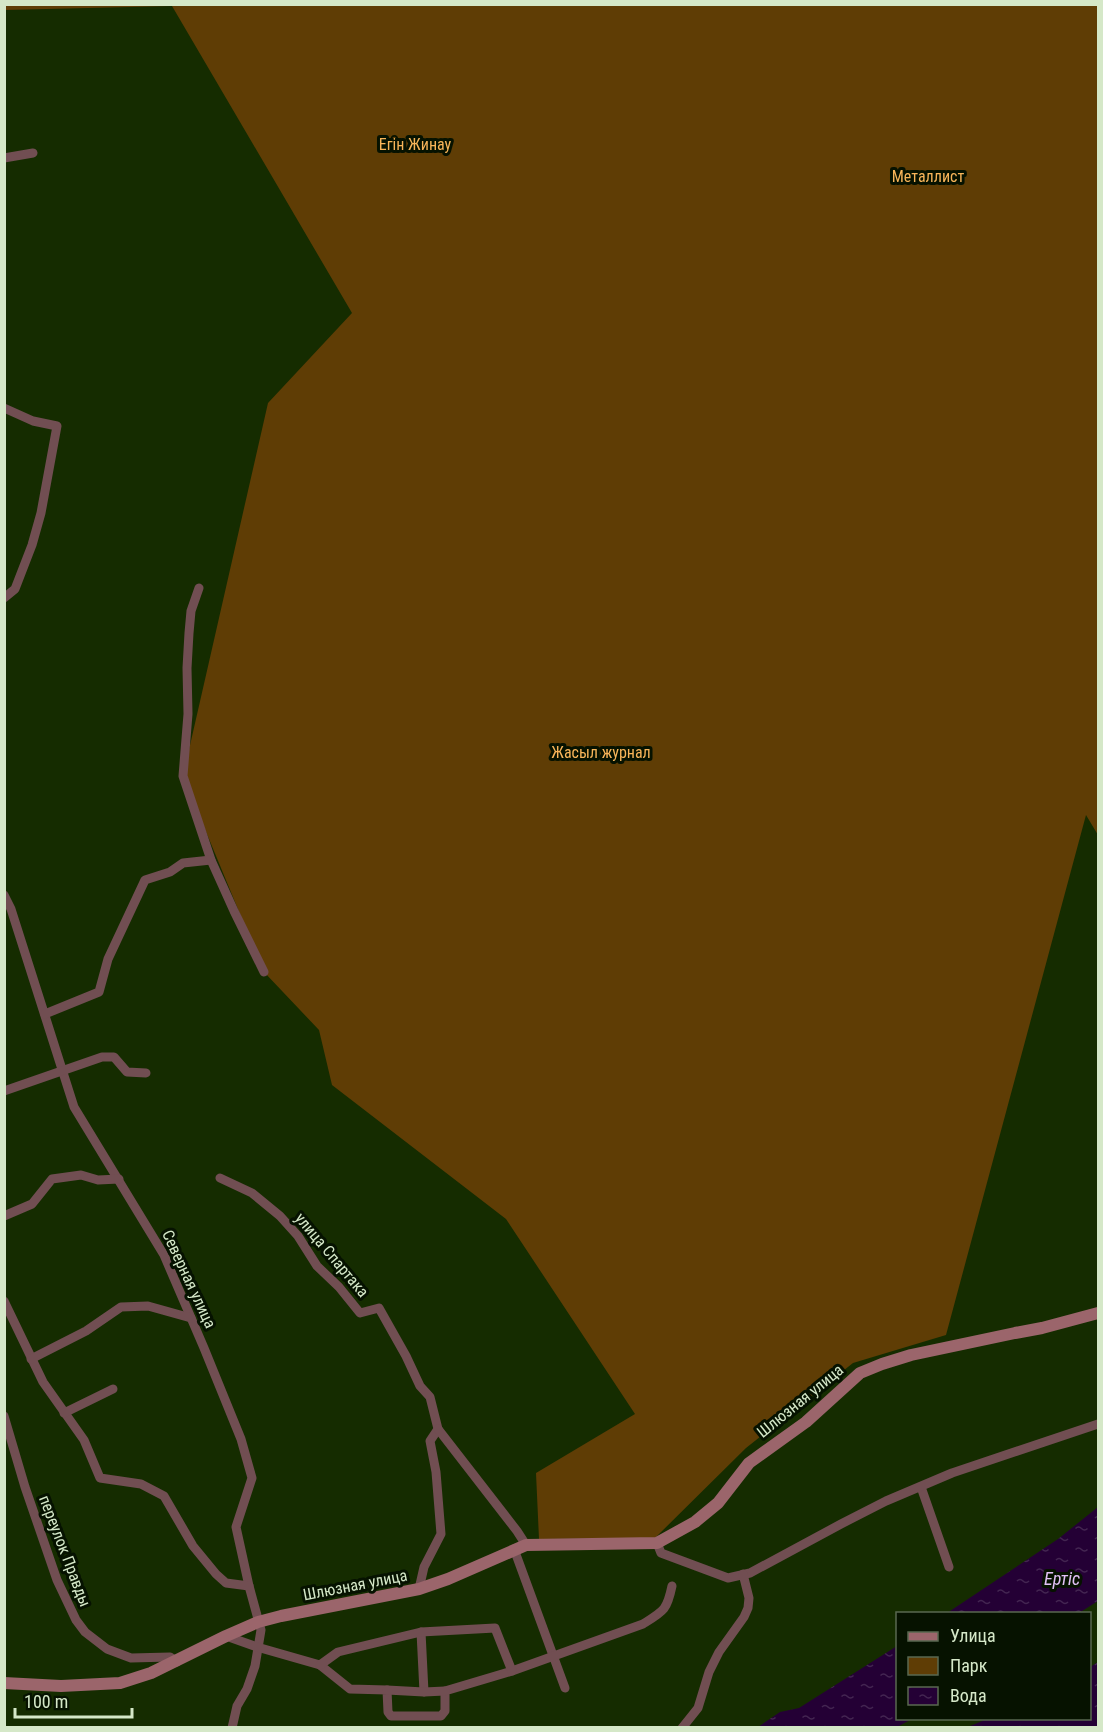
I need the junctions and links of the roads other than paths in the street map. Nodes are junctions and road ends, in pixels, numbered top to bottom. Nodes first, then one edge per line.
1 (33, 153) dead end
2 (4, 158) edge
3 (4, 408) edge
4 (199, 588) dead end
5 (4, 598) edge
6 (211, 860) junction
7 (4, 895) edge
8 (8, 910) edge
9 (264, 972) dead end
10 (45, 1014) junction
11 (63, 1070) junction
12 (146, 1073) dead end
13 (4, 1091) edge
14 (220, 1178) dead end
15 (119, 1179) junction
16 (4, 1216) edge
17 (4, 1301) edge
18 (1098, 1313) edge
19 (190, 1318) junction
20 (31, 1359) junction
21 (112, 1389) dead end
22 (64, 1413) junction
23 (4, 1416) edge
24 (1098, 1424) edge
25 (438, 1429) junction
26 (921, 1486) junction
27 (657, 1543) junction
28 (520, 1547) junction
29 (949, 1567) dead end
30 (743, 1574) junction
31 (249, 1586) junction
32 (672, 1586) dead end
33 (419, 1589) junction
34 (258, 1622) junction
35 (421, 1632) junction
36 (226, 1636) junction
37 (257, 1647) junction
38 (554, 1655) junction
39 (177, 1662) junction
40 (320, 1665) junction
41 (512, 1671) junction
42 (4, 1683) edge
43 (565, 1688) dead end
44 (387, 1690) junction
45 (445, 1691) junction
46 (424, 1692) junction
47 (232, 1728) edge
48 (682, 1728) edge

1 - 2 street
3 - 5 street
4 - 6 street
6 - 9 street
6 - 10 street
7 - 8 street, Северная улица
8 - 10 street, Северная улица
10 - 11 street, Северная улица
11 - 12 street
11 - 13 street
11 - 15 street, Северная улица
14 - 25 street, улица Спартака
15 - 16 street
15 - 19 street, Северная улица
17 - 20 street
18 - 27 street, Шлюзная улица
19 - 20 street
19 - 31 street, Северная улица
20 - 22 street
21 - 22 street
22 - 31 street
23 - 39 street, переулок Правды
24 - 26 street
25 - 28 street
25 - 33 street, улица Спартака
26 - 29 street
26 - 30 street
27 - 28 street, Шлюзная улица
27 - 30 street
28 - 33 street, Шлюзная улица
28 - 38 street
30 - 48 street
31 - 34 street, Северная улица
32 - 38 street
33 - 34 street, Шлюзная улица
34 - 36 street, Шлюзная улица
34 - 37 street
35 - 40 street
35 - 41 street
35 - 46 street
36 - 37 street
36 - 39 street, Шлюзная улица
37 - 40 street
37 - 47 street
38 - 41 street
38 - 43 street
39 - 42 street, Шлюзная улица
40 - 44 street
41 - 45 street
44 - 45 street
44 - 46 street
45 - 46 street

